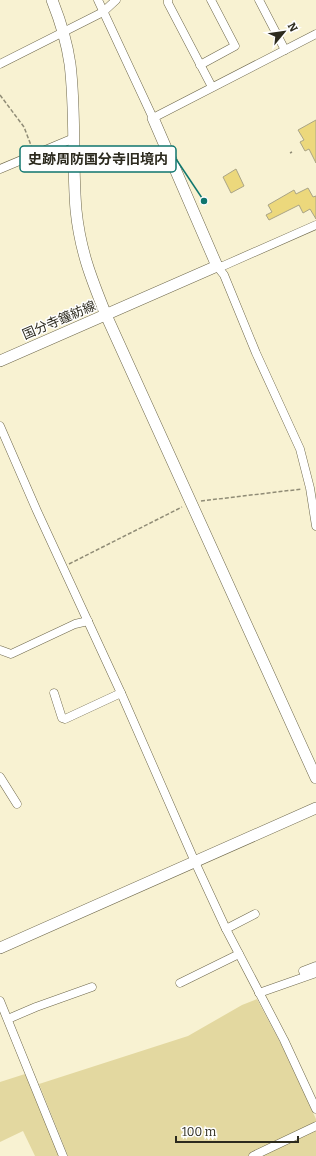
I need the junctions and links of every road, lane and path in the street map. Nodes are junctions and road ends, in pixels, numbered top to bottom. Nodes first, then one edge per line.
1 (52, 0) edge
2 (98, 0) edge
3 (116, 0) edge
4 (168, 0) edge
5 (211, 0) edge
6 (259, 0) edge
7 (103, 12) junction
8 (63, 32) junction
9 (316, 34) edge
10 (285, 50) junction
11 (0, 64) edge
12 (200, 65) junction
13 (212, 87) junction
14 (0, 95) edge
15 (153, 118) junction
16 (74, 138) junction
17 (34, 154) junction
18 (0, 169) edge
19 (316, 224) edge
20 (217, 266) junction
21 (106, 315) junction
22 (0, 361) edge
23 (0, 426) edge
24 (310, 488) junction
25 (191, 502) junction
26 (316, 526) edge
27 (63, 568) junction
28 (88, 621) junction
29 (0, 650) edge
30 (54, 693) dead end
31 (121, 693) junction
32 (0, 777) edge
33 (316, 778) edge
34 (17, 804) dead end
35 (316, 808) edge
36 (195, 862) junction
37 (255, 914) dead end
38 (226, 929) junction
39 (0, 948) edge
40 (239, 954) junction
41 (316, 966) edge
42 (316, 973) edge
43 (305, 976) junction
44 (180, 983) dead end
45 (92, 987) dead end
46 (259, 993) junction
47 (0, 1001) edge
48 (8, 1019) junction
49 (316, 1109) edge
50 (316, 1126) edge
51 (63, 1156) edge
52 (253, 1156) edge

1 - 8 street
2 - 7 street
3 - 7 street
4 - 12 street
5 - 12 street
6 - 10 street
7 - 8 street
7 - 15 street
8 - 11 street
8 - 16 street
9 - 10 street
10 - 13 street
12 - 13 street
13 - 15 street
14 - 17 path
15 - 20 street
16 - 17 street
16 - 21 street
17 - 18 street
19 - 20 street
20 - 21 street, 国分寺鐘紡線
20 - 24 street
21 - 22 street, 国分寺鐘紡線
21 - 25 street
23 - 27 street
24 - 25 path
24 - 26 street
25 - 27 path
25 - 33 street
27 - 28 street
28 - 29 street
28 - 31 street
30 - 31 street
31 - 36 street
32 - 34 street
35 - 36 street
36 - 38 street
36 - 39 street
37 - 38 street
38 - 40 street
40 - 44 street
40 - 46 street
41 - 43 street
42 - 43 street
43 - 46 street
45 - 48 street
46 - 49 street
47 - 48 street
48 - 51 street
50 - 52 street

